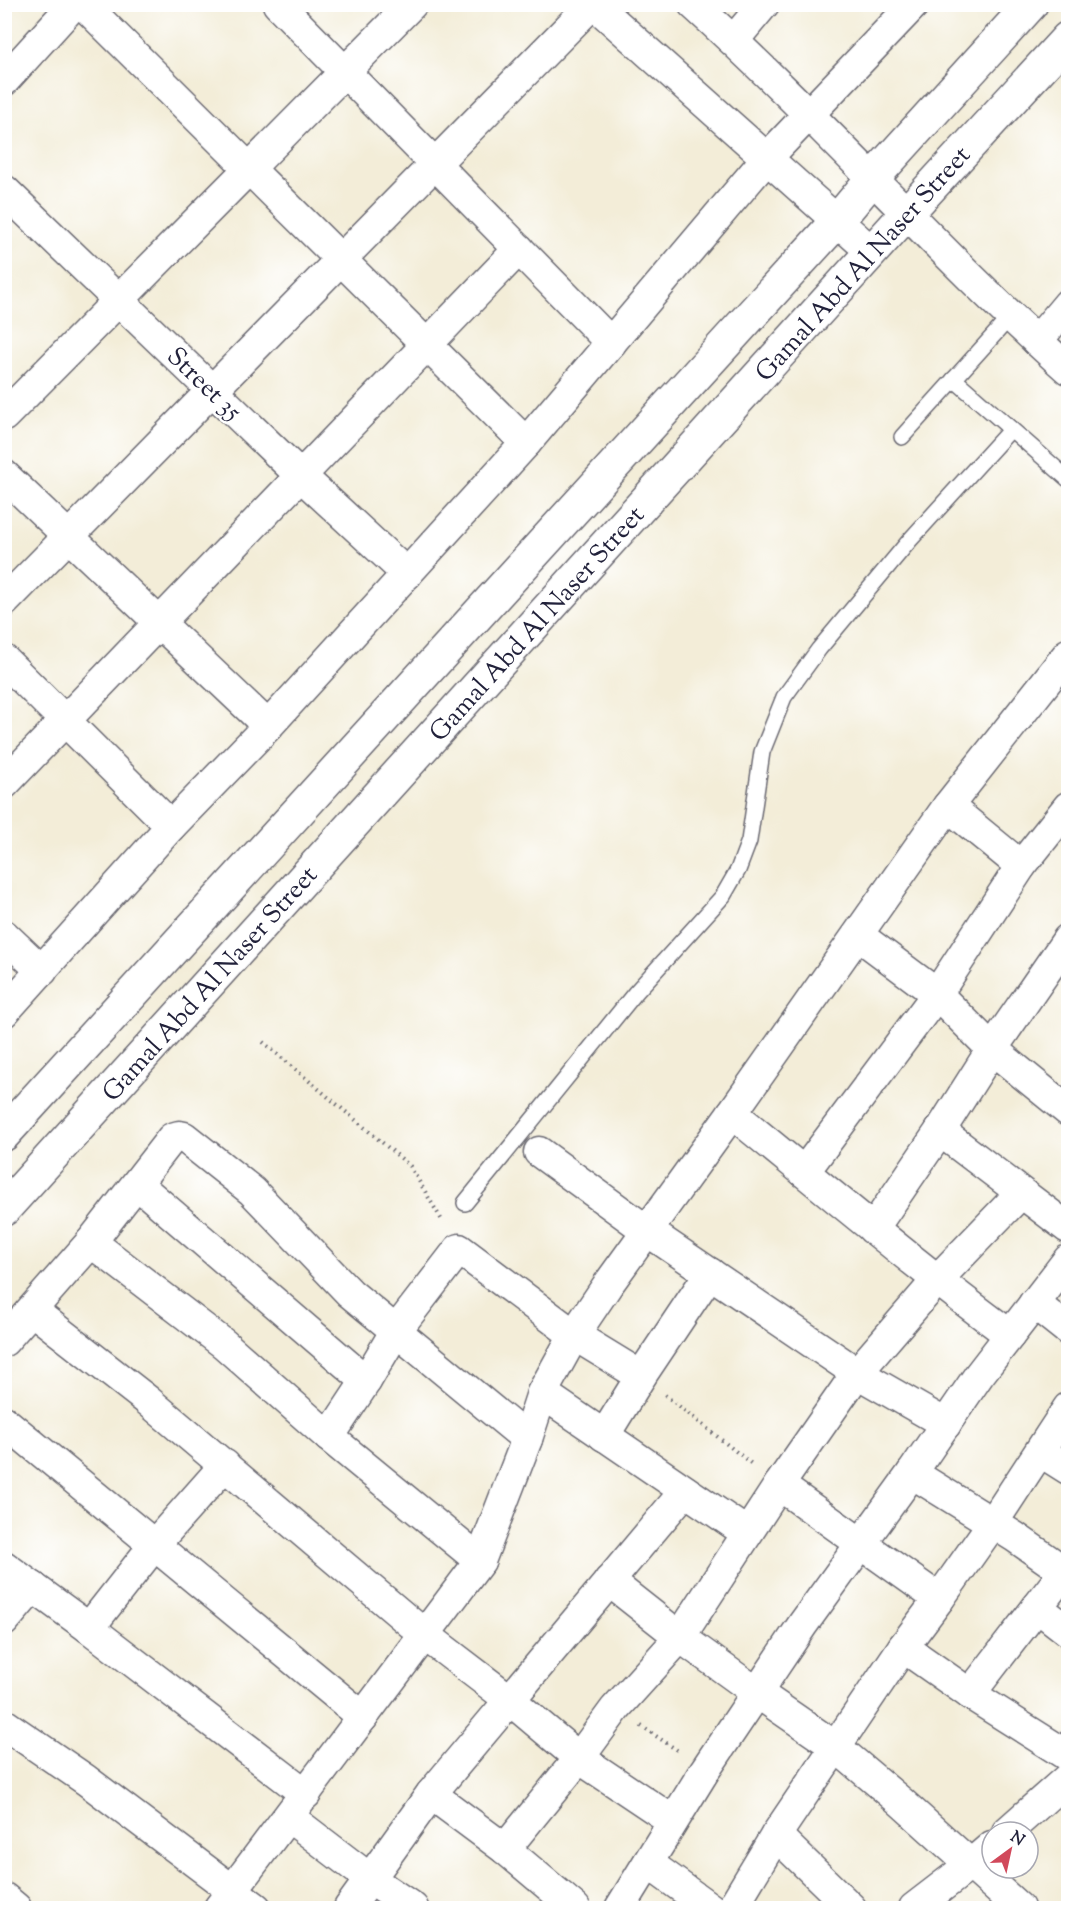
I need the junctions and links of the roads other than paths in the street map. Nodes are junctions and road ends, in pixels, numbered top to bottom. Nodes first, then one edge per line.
1 (74, 4) edge
2 (83, 4) edge
3 (278, 4) edge
4 (412, 4) edge
5 (593, 4) edge
6 (693, 4) edge
7 (764, 4) edge
8 (1031, 4) edge
9 (908, 6) edge
10 (1068, 38) edge
11 (734, 40) junction
12 (345, 72) junction
13 (4, 81) edge
14 (808, 115) junction
15 (767, 158) junction
16 (435, 165) junction
17 (250, 169) junction
18 (872, 179) junction
19 (4, 190) edge
20 (906, 214) junction
21 (837, 220) junction
22 (519, 249) junction
23 (872, 252) junction
24 (342, 260) junction
25 (119, 301) junction
26 (1068, 304) edge
27 (1011, 316) junction
28 (1036, 341) junction
29 (611, 343) junction
30 (427, 345) junction
31 (1068, 369) edge
32 (954, 379) junction
33 (212, 391) junction
34 (4, 416) edge
35 (1011, 429) junction
36 (902, 437) dead end
37 (526, 443) junction
38 (4, 475) edge
39 (301, 476) junction
40 (1068, 479) edge
41 (69, 536) junction
42 (407, 574) junction
43 (4, 602) edge
44 (160, 622) junction
45 (1068, 654) edge
46 (4, 660) edge
47 (66, 721) junction
48 (268, 726) junction
49 (4, 784) edge
50 (948, 806) junction
51 (1068, 807) edge
52 (171, 826) junction
53 (1021, 866) junction
54 (4, 935) edge
55 (858, 935) junction
56 (1068, 942) edge
57 (42, 971) junction
58 (937, 994) junction
59 (4, 1012) edge
60 (992, 1049) junction
61 (1068, 1111) edge
62 (732, 1113) junction
63 (940, 1131) junction
64 (4, 1134) edge
65 (539, 1152) dead end
66 (804, 1172) junction
67 (137, 1184) junction
68 (1021, 1193) junction
69 (465, 1203) dead end
70 (4, 1209) edge
71 (1068, 1228) edge
72 (873, 1229) junction
73 (646, 1230) junction
74 (92, 1242) junction
75 (1068, 1260) edge
76 (710, 1273) junction
77 (938, 1279) junction
78 (1034, 1303) junction
79 (33, 1311) junction
80 (1068, 1330) edge
81 (395, 1332) junction
82 (574, 1335) junction
83 (1010, 1335) junction
84 (4, 1341) edge
85 (857, 1372) junction
86 (641, 1376) junction
87 (366, 1381) junction
88 (542, 1393) junction
89 (1068, 1408) edge
90 (4, 1420) edge
91 (946, 1424) junction
92 (604, 1436) junction
93 (328, 1437) junction
94 (527, 1439) junction
95 (1041, 1452) junction
96 (225, 1465) junction
97 (1068, 1469) edge
98 (912, 1473) junction
99 (779, 1485) junction
100 (685, 1491) junction
101 (992, 1524) junction
102 (747, 1533) junction
103 (155, 1544) junction
104 (860, 1544) junction
105 (480, 1561) junction
106 (4, 1566) edge
107 (1067, 1569) edge
108 (609, 1581) junction
109 (33, 1587) junction
110 (939, 1599) junction
111 (1037, 1607) junction
112 (4, 1621) edge
113 (89, 1628) junction
114 (1068, 1631) edge
115 (425, 1635) junction
116 (680, 1637) junction
117 (903, 1647) junction
118 (756, 1692) junction
119 (970, 1694) junction
120 (510, 1700) junction
121 (363, 1717) junction
122 (4, 1724) edge
123 (836, 1747) junction
124 (1068, 1756) edge
125 (579, 1758) junction
126 (1068, 1778) edge
127 (431, 1794) junction
128 (297, 1806) junction
129 (1021, 1820) edge
130 (673, 1821) junction
131 (776, 1835) junction
132 (505, 1848) junction
133 (980, 1854) edge
134 (980, 1856) edge
135 (648, 1863) junction
136 (370, 1879) junction
137 (999, 1880) edge
138 (4, 1898) edge
139 (236, 1903) edge
140 (16, 1908) edge
141 (349, 1908) edge
142 (413, 1908) edge
143 (575, 1908) edge
144 (620, 1908) edge
145 (710, 1908) edge
146 (732, 1908) edge
147 (851, 1908) edge
148 (914, 1908) edge
149 (1019, 1908) edge

1 - 13 street
2 - 17 street
3 - 12 street
4 - 12 street
5 - 15 street
5 - 16 street
6 - 11 street
7 - 11 street
8 - 18 main road, Gamal Abd Al Naser Street
9 - 14 street
10 - 20 main road, Gamal Abd Al Naser Street
11 - 14 street
12 - 16 street
12 - 17 street
14 - 15 street
14 - 18 street
15 - 21 street
15 - 29 street
16 - 22 street
16 - 24 street
17 - 24 street
17 - 25 street
18 - 20 street
18 - 21 main road, Gamal Abd Al Naser Street
19 - 25 street, Street 35
20 - 23 main road, Gamal Abd Al Naser Street
20 - 27 street
21 - 23 street
21 - 64 main road, Gamal Abd Al Naser Street
22 - 29 street
22 - 30 street
23 - 70 main road, Gamal Abd Al Naser Street
24 - 30 street
24 - 33 street
25 - 33 street, Street 35
25 - 34 street
26 - 28 street
27 - 28 street
27 - 32 lane
28 - 31 street
29 - 37 street
30 - 37 street
30 - 39 street
32 - 35 lane
32 - 36 lane
33 - 39 street, Street 35
33 - 41 street
35 - 40 lane
35 - 69 lane
37 - 42 street
38 - 41 street
39 - 42 street, Street 35
39 - 44 street
41 - 43 street
41 - 44 street
42 - 48 street
44 - 47 street
44 - 48 street
45 - 50 street
46 - 47 street
47 - 49 street
47 - 52 street
48 - 52 street
50 - 53 street
50 - 55 street
51 - 53 street
52 - 57 street
53 - 58 street
54 - 57 street
55 - 58 street
55 - 62 street
56 - 60 street
57 - 59 street
58 - 60 street
58 - 66 street
60 - 61 street
60 - 63 street
62 - 66 street
62 - 73 street
63 - 68 street
63 - 72 street
65 - 73 street
66 - 72 street
67 - 74 street
67 - 81 street
67 - 87 street
68 - 71 street
68 - 77 street
72 - 77 street
73 - 76 street
73 - 82 street
74 - 79 street
74 - 93 street
75 - 78 street
76 - 85 street
76 - 86 street
77 - 83 street
77 - 85 street
78 - 80 street
78 - 83 street
79 - 84 street
79 - 96 street
81 - 82 street
81 - 87 street
81 - 94 street
82 - 86 street
82 - 88 street
83 - 91 street
85 - 91 street
85 - 99 street
86 - 92 street
87 - 93 street
88 - 92 street
88 - 94 street
89 - 95 street
90 - 103 street
91 - 98 street
92 - 100 street
93 - 105 street
94 - 105 street
95 - 97 street
95 - 101 street
96 - 103 street
96 - 115 street
98 - 101 street
98 - 104 street
99 - 102 street
99 - 104 street
100 - 102 street
100 - 108 street
101 - 107 street
101 - 110 street
102 - 116 street
103 - 113 street
103 - 121 street
104 - 110 street
104 - 118 street
105 - 115 street
106 - 109 street
107 - 111 street
108 - 116 street
108 - 120 street
109 - 112 street
109 - 113 street
110 - 117 street
111 - 114 street
111 - 119 street
113 - 128 street
115 - 120 street
115 - 121 street
116 - 118 street
116 - 125 street
117 - 119 street
117 - 123 street
118 - 123 street
118 - 130 street
119 - 124 street
120 - 125 street
120 - 127 street
121 - 128 street
122 - 139 street
123 - 131 street
123 - 133 street
125 - 130 street
125 - 132 street
126 - 129 street
127 - 132 street
127 - 136 street
128 - 136 street
128 - 139 street
130 - 135 street
131 - 146 street
131 - 147 street
132 - 143 street
134 - 148 street
135 - 144 street
135 - 145 street
136 - 141 street
136 - 142 street
137 - 149 street
138 - 140 street

